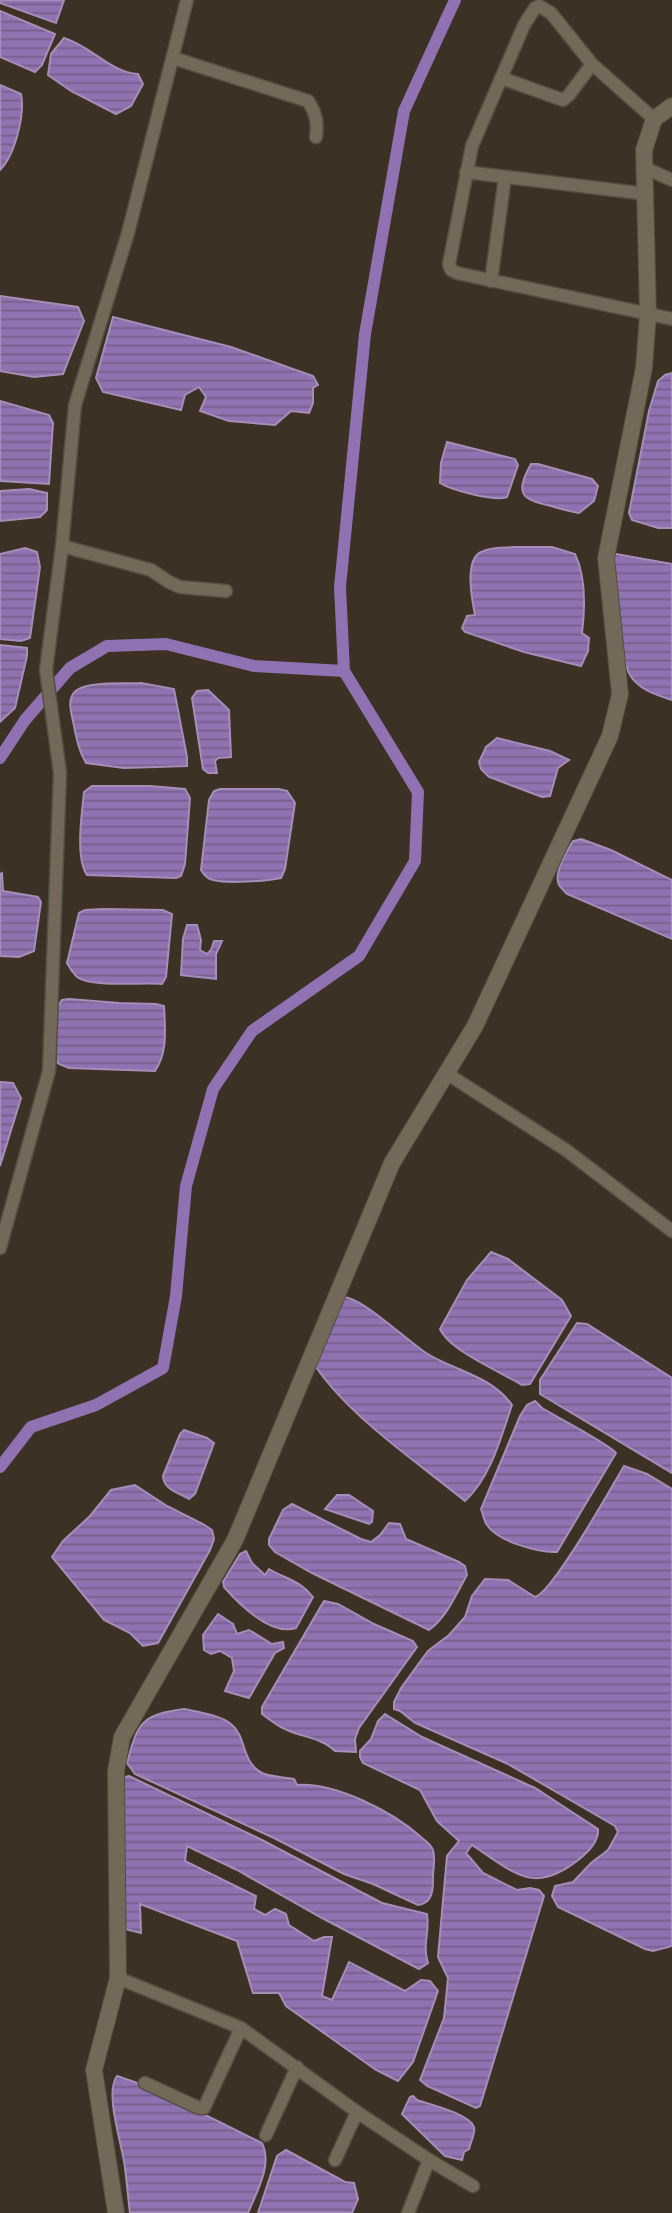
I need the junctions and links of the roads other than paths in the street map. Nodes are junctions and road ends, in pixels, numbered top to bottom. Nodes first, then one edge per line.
1 (187, 0) edge
2 (173, 58) junction
3 (592, 64) junction
4 (501, 78) junction
5 (672, 106) edge
6 (654, 119) junction
7 (316, 137) dead end
8 (645, 168) junction
9 (466, 172) junction
10 (505, 177) junction
11 (672, 180) edge
12 (646, 194) junction
13 (491, 281) junction
14 (649, 314) junction
15 (672, 319) edge
16 (62, 546) junction
17 (226, 591) dead end
18 (446, 1073) junction
19 (672, 1231) edge
20 (0, 1248) edge
21 (118, 1978) junction
22 (241, 2028) junction
23 (297, 2067) junction
24 (145, 2082) dead end
25 (356, 2112) junction
26 (266, 2136) dead end
27 (335, 2160) dead end
28 (429, 2160) junction
29 (474, 2186) dead end
30 (116, 2213) edge
31 (408, 2213) edge

1 - 2 street
2 - 7 street
2 - 16 street
3 - 4 street
3 - 4 street
3 - 6 street
4 - 9 street
5 - 6 street
6 - 8 street
8 - 11 street
8 - 12 street
9 - 10 street
9 - 13 street
10 - 12 street
10 - 13 street
12 - 14 street
13 - 14 street
14 - 15 street
14 - 18 street
16 - 17 street
16 - 20 street
18 - 19 street
18 - 21 street
21 - 22 street
21 - 30 street
22 - 23 street
22 - 24 street
23 - 25 street
23 - 26 street
25 - 27 street
25 - 28 street
28 - 29 street
28 - 31 street

